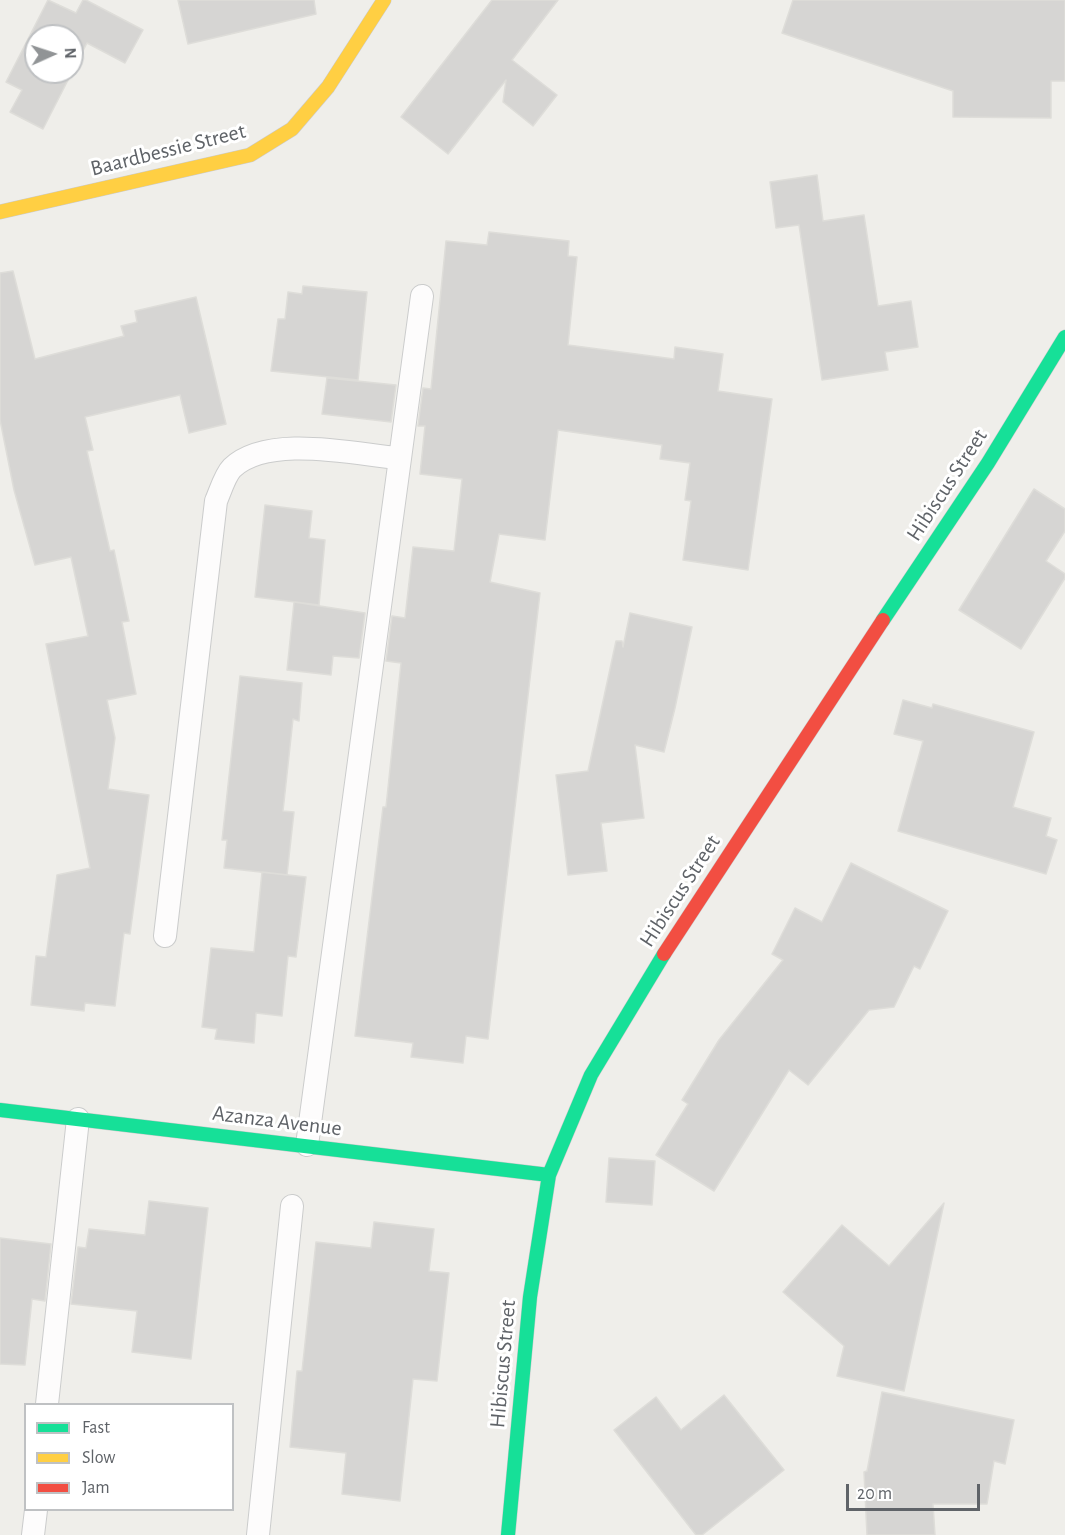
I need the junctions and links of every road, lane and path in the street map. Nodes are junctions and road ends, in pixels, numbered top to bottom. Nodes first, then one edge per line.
1 (384, 0) edge
2 (0, 212) edge
3 (422, 296) dead end
4 (1065, 337) edge
5 (398, 458) junction
6 (165, 936) dead end
7 (0, 1110) edge
8 (78, 1119) junction
9 (307, 1145) junction
10 (549, 1175) junction
11 (292, 1206) dead end
12 (47, 1403) edge
13 (36, 1511) edge
14 (33, 1535) edge
15 (258, 1535) edge
16 (508, 1535) edge

1 - 2 street, Baardbessie Street
3 - 5 lane
4 - 10 street, Hibiscus Street
5 - 6 lane
5 - 9 lane
7 - 8 street, Azanza Avenue
8 - 9 street, Azanza Avenue
8 - 12 lane
9 - 10 street, Azanza Avenue
10 - 16 street, Hibiscus Street
11 - 15 lane
13 - 14 lane

